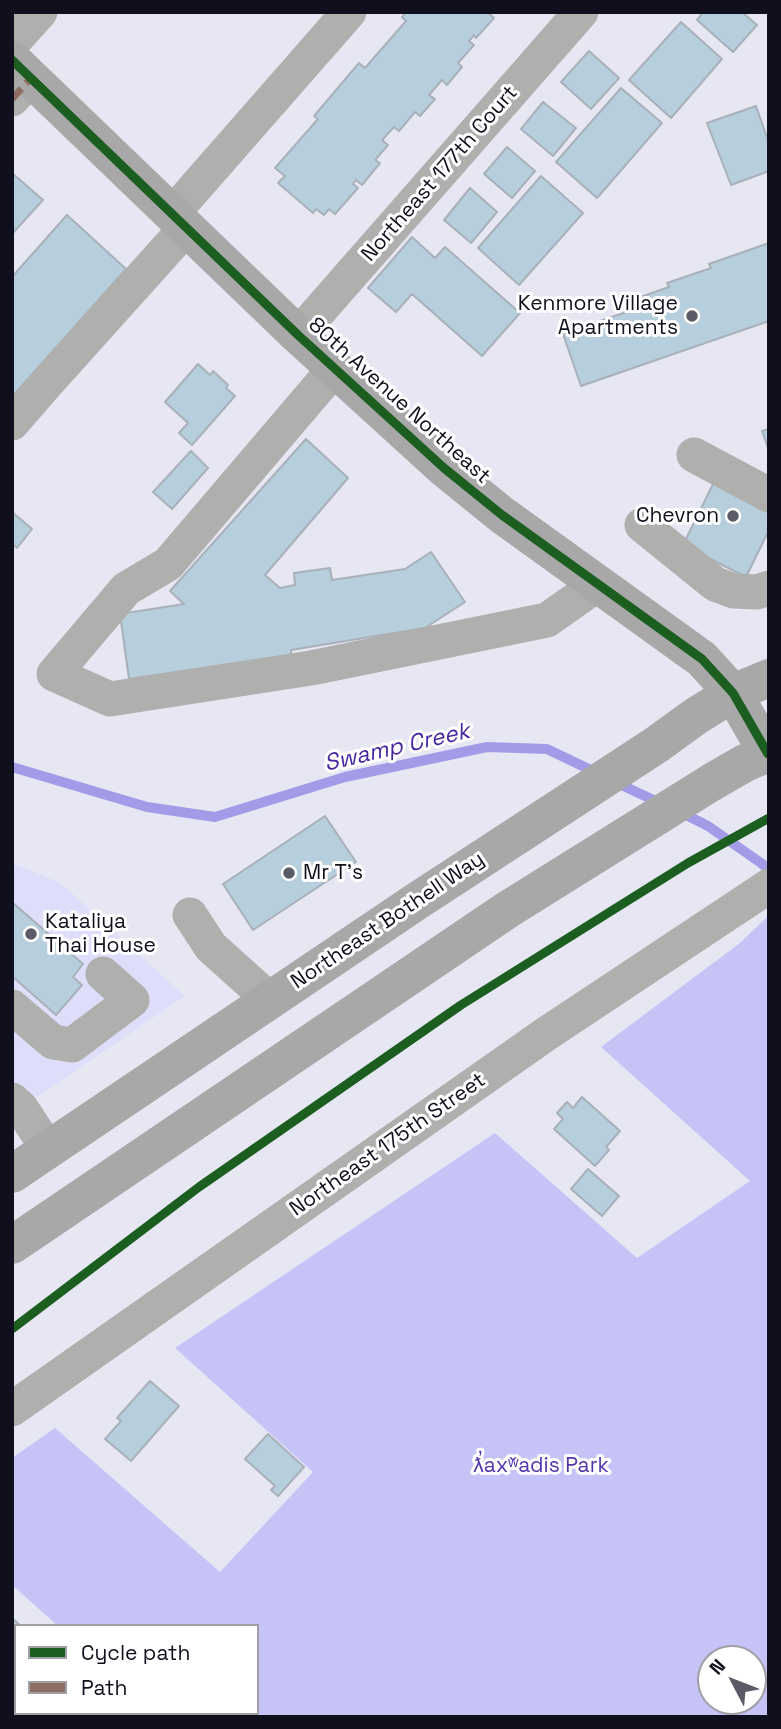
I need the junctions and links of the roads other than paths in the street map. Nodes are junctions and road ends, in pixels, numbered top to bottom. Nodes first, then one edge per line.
1 (40, 12) edge
2 (349, 12) edge
3 (581, 12) edge
4 (12, 43) edge
5 (18, 79) edge
6 (179, 221) junction
7 (298, 335) junction
8 (335, 368) junction
9 (12, 424) edge
10 (694, 456) dead end
11 (769, 495) edge
12 (642, 525) dead end
13 (598, 584) junction
14 (769, 588) edge
15 (769, 677) edge
16 (733, 694) junction
17 (760, 757) edge
18 (759, 892) edge
19 (190, 915) dead end
20 (103, 974) dead end
21 (270, 1000) junction
22 (12, 1007) edge
23 (12, 1100) edge
24 (48, 1149) junction
25 (12, 1174) edge
26 (12, 1245) edge
27 (12, 1409) edge

1 - 4 street
2 - 6 street
3 - 7 street, Northeast 177th Court
5 - 6 main road, 80th Avenue Northeast
6 - 7 main road, 80th Avenue Northeast
6 - 9 street
7 - 8 main road, 80th Avenue Northeast
8 - 13 main road, 80th Avenue Northeast
8 - 13 street
10 - 11 street
12 - 14 street
13 - 16 main road, 80th Avenue Northeast
15 - 16 main road, Northeast Bothell Way
16 - 17 main road, 80th Avenue Northeast
16 - 21 main road, Northeast Bothell Way
17 - 26 main road
18 - 27 street, Northeast 175th Street
19 - 21 street
20 - 22 street
21 - 24 main road, Northeast Bothell Way
23 - 24 street
24 - 25 main road, Northeast Bothell Way

